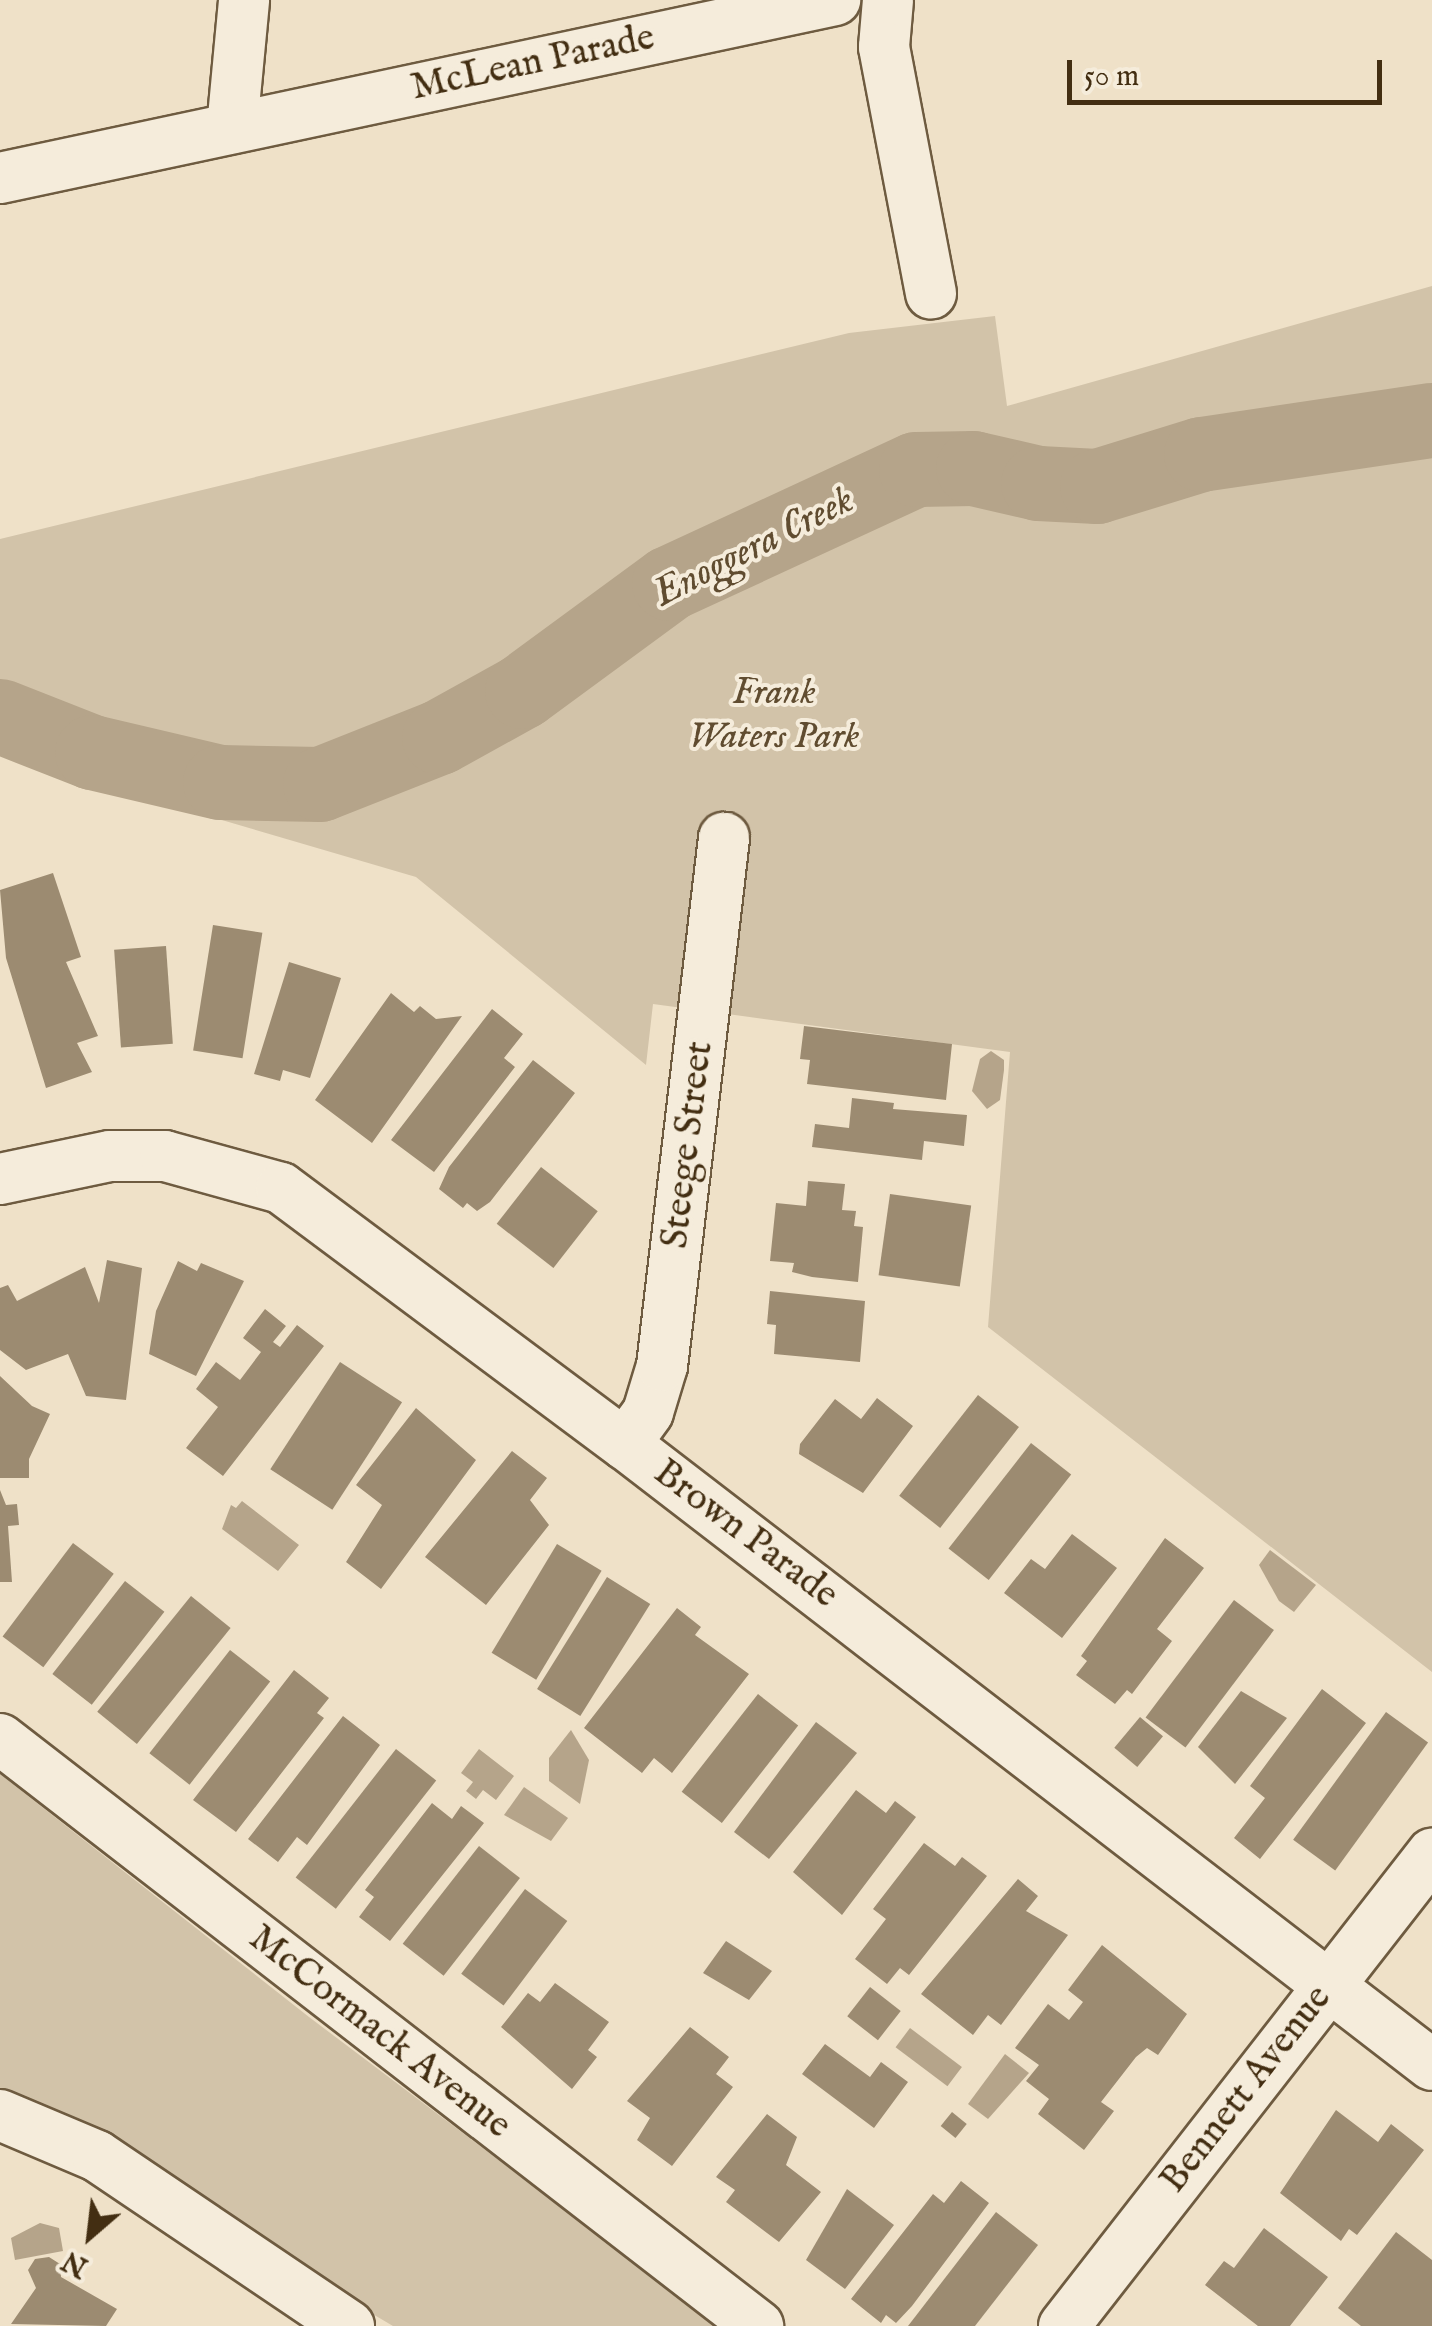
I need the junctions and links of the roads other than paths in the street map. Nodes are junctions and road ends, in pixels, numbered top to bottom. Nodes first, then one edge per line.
1 (244, 0) edge
2 (835, 0) edge
3 (888, 0) edge
4 (232, 128) junction
5 (0, 178) edge
6 (931, 294) dead end
7 (724, 838) dead end
8 (0, 1179) edge
9 (625, 1444) junction
10 (0, 1740) edge
11 (1432, 1854) edge
12 (1330, 1983) junction
13 (1432, 2065) edge
14 (0, 2115) edge
15 (349, 2326) edge
16 (758, 2326) edge
17 (1064, 2326) edge

1 - 4 street
2 - 4 street, McLean Parade
3 - 6 street
4 - 5 street, McLean Parade
7 - 9 street, Steege Street
8 - 9 street, Brown Parade
9 - 12 street, Brown Parade
10 - 16 street, McCormack Avenue
11 - 12 street, Bennett Avenue
12 - 13 street, Brown Parade
12 - 17 street, Bennett Avenue
14 - 15 street

